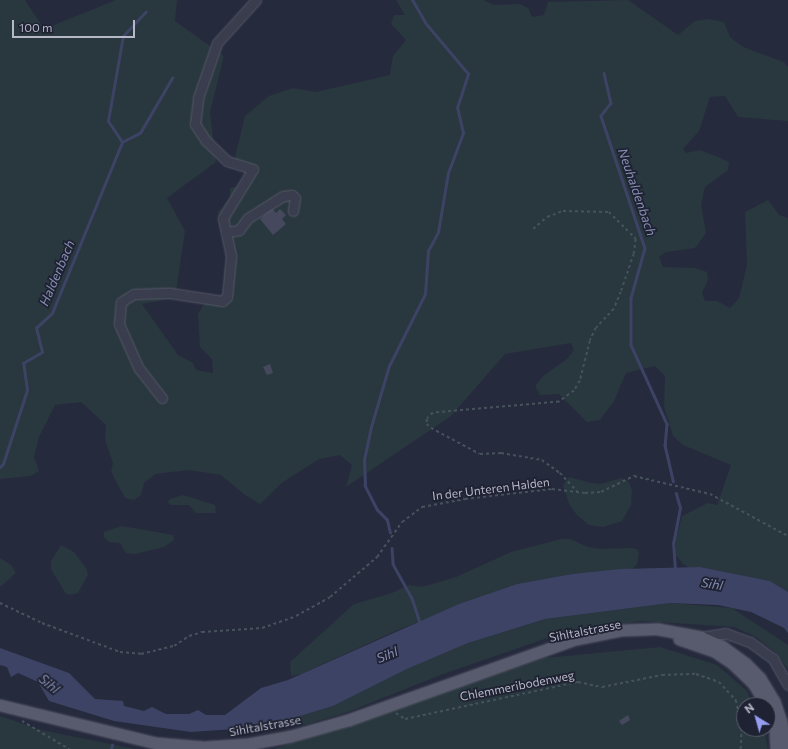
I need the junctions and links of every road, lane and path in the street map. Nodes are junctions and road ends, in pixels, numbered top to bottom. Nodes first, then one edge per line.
1 (256, 0) edge
2 (293, 211) dead end
3 (533, 229) dead end
4 (228, 232) junction
5 (162, 398) dead end
6 (577, 491) junction
7 (788, 536) edge
8 (0, 603) edge
9 (701, 637) junction
10 (527, 657) junction
11 (788, 685) edge
12 (762, 697) edge
13 (392, 705) junction
14 (0, 706) edge
15 (17, 710) junction
16 (775, 737) edge
17 (788, 743) edge
18 (69, 749) edge
19 (741, 749) edge
20 (776, 749) edge
21 (785, 749) edge

1 - 4 lane
2 - 4 lane
3 - 6 path
4 - 5 lane
6 - 7 path, In der Unteren Halden
6 - 8 path, In der Unteren Halden
9 - 10 main road, Sihltalstrasse
9 - 11 lane
9 - 21 main road, Sihltalstrasse
10 - 12 main road, Sihltalstrasse
10 - 13 main road, Sihltalstrasse
13 - 15 main road, Sihltalstrasse
13 - 19 path, Chlemmeribodenweg
14 - 15 main road, Sihltalstrasse
15 - 18 path
16 - 20 main road
17 - 21 lane

